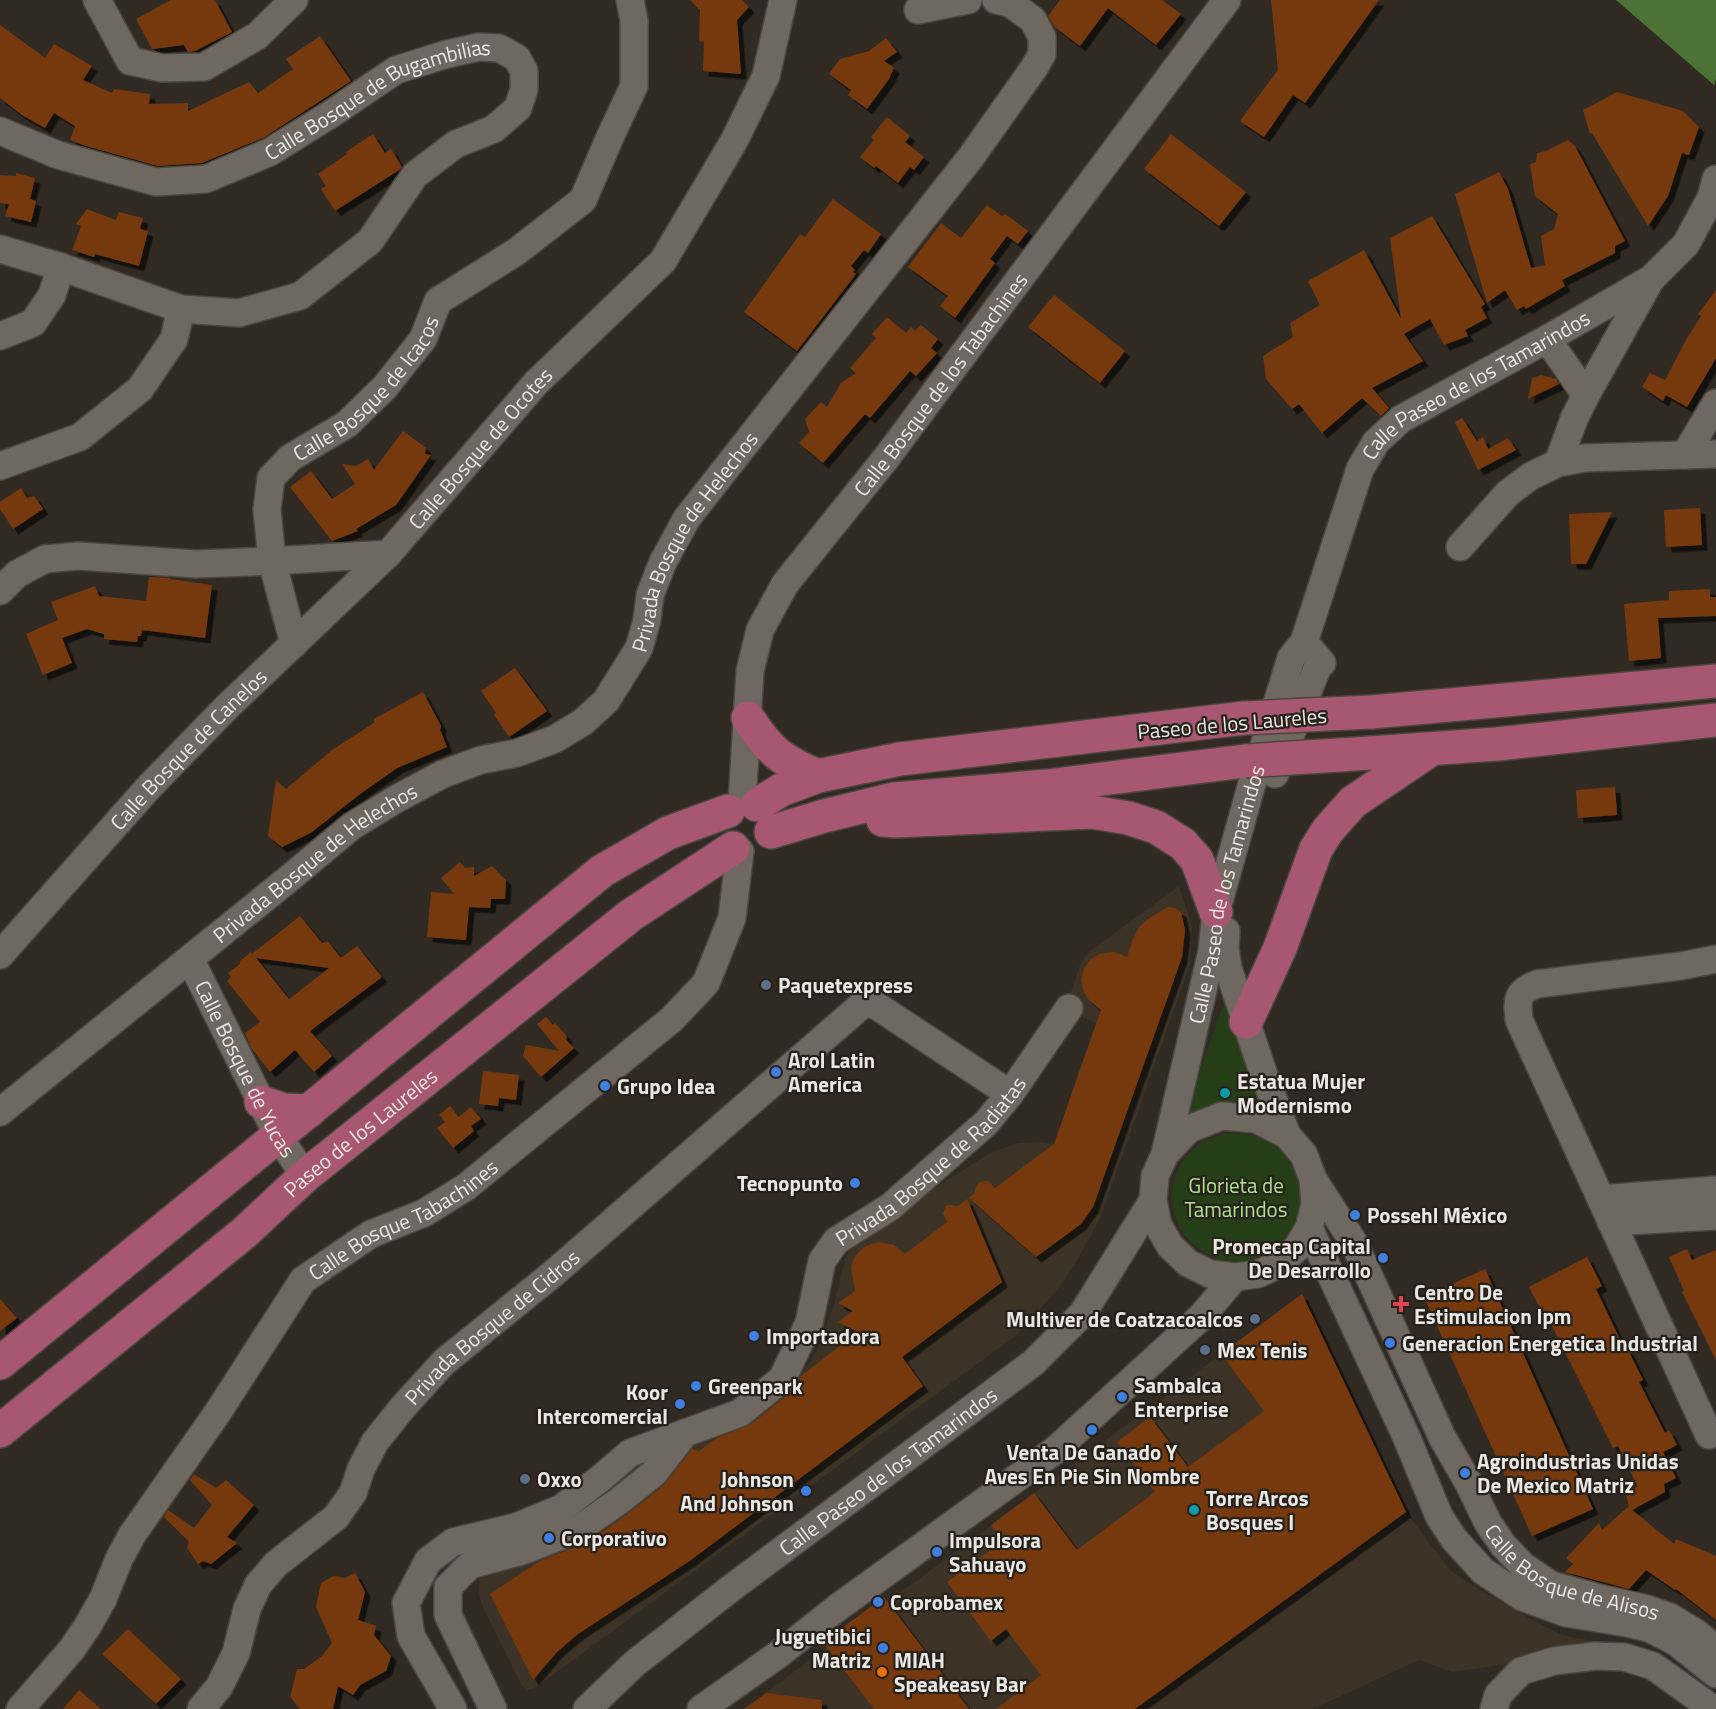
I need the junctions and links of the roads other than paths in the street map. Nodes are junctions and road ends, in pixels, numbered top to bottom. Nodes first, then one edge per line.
1 (97, 0) edge
2 (294, 0) edge
3 (630, 0) edge
4 (968, 0) edge
5 (996, 0) edge
6 (1227, 0) edge
7 (779, 3) edge
8 (918, 10) dead end
9 (0, 131) edge
10 (1716, 179) edge
11 (0, 249) edge
12 (61, 267) junction
13 (1651, 279) junction
14 (181, 309) junction
15 (0, 336) edge
16 (1547, 339) junction
17 (1586, 395) junction
18 (1716, 404) edge
19 (1716, 454) edge
20 (1685, 455) junction
21 (1558, 463) junction
22 (0, 466) edge
23 (1460, 547) dead end
24 (388, 554) junction
25 (272, 561) junction
26 (0, 591) edge
27 (1304, 642) junction
28 (294, 644) junction
29 (1711, 681) edge
30 (748, 718) junction
31 (1715, 720) edge
32 (1431, 749) junction
33 (818, 776) junction
34 (750, 813) junction
35 (824, 816) junction
36 (736, 849) junction
37 (1216, 912) junction
38 (0, 955) edge
39 (190, 959) junction
40 (1716, 959) edge
41 (1069, 1008) dead end
42 (1246, 1022) junction
43 (1010, 1094) junction
44 (261, 1102) junction
45 (309, 1111) junction
46 (0, 1112) edge
47 (1287, 1135) junction
48 (278, 1136) junction
49 (1165, 1154) junction
50 (305, 1176) junction
51 (1313, 1179) junction
52 (1716, 1190) edge
53 (1153, 1200) junction
54 (1606, 1210) junction
55 (1716, 1216) edge
56 (1309, 1228) junction
57 (1234, 1277) junction
58 (0, 1363) edge
59 (1439, 1430) junction
60 (0, 1431) edge
61 (685, 1433) junction
62 (1709, 1435) dead end
63 (1406, 1436) junction
64 (1454, 1539) junction
65 (1716, 1648) edge
66 (1716, 1674) edge
67 (20, 1709) edge
68 (201, 1709) edge
69 (453, 1709) edge
70 (493, 1709) edge
71 (587, 1709) edge
72 (701, 1709) edge
73 (1494, 1709) edge
74 (1713, 1709) edge

1 - 2 street
3 - 25 street, Calle Bosque de Icacos
4 - 8 street
5 - 39 street, Privada Bosque de Helechos
6 - 30 street, Calle Bosque de los Tabachines
7 - 24 street, Calle Bosque de Ocotes
9 - 14 street, Calle Bosque de Bugambilias
10 - 13 street, Calle Paseo de los Tamarindos
11 - 12 street, Calle Bosque de Bugambilias
12 - 14 street, Calle Bosque de Bugambilias
12 - 15 street
13 - 16 street, Calle Paseo de los Tamarindos
13 - 17 street
14 - 22 street
16 - 17 street
16 - 27 street, Calle Paseo de los Tamarindos
17 - 21 street
18 - 20 street
19 - 20 street
20 - 21 street
21 - 23 street
24 - 25 street
24 - 28 street, Calle Bosque de Canelos
25 - 26 street
25 - 28 street, Calle Bosque de Icacos
27 - 37 street, Calle Paseo de los Tamarindos
27 - 42 street, Calle Paseo de los Tamarindos
28 - 38 street, Calle Bosque de Canelos
29 - 31 main road
29 - 33 main road, Paseo de los Laureles, bridge
30 - 33 main road
30 - 34 street, Calle Bosque de los Tabachines
31 - 32 main road, Paseo de los Laureles
32 - 35 main road, Paseo de los Laureles, bridge
32 - 42 main road
33 - 34 main road, Paseo de los Laureles
34 - 35 main road, Paseo de los Laureles
34 - 36 main road
34 - 45 main road, Paseo de los Laureles
35 - 37 main road
36 - 50 main road, Paseo de los Laureles
36 - 67 street, Calle Bosque Tabachines
37 - 49 street, Calle Paseo de los Tamarindos
39 - 44 street, Calle Bosque de Yucas
39 - 46 street, Privada Bosque de Helechos
40 - 54 street
41 - 43 street, Privada Bosque de Radiatas
42 - 47 street, Calle Paseo de los Tamarindos
43 - 61 street, Privada Bosque de Radiatas
43 - 68 street, Privada Bosque de Cidros
44 - 45 main road
44 - 48 street, Calle Bosque de Yucas
45 - 48 main road, Paseo de los Laureles
47 - 49 street
47 - 51 street
48 - 50 street, Calle Bosque de Yucas
48 - 58 main road, Paseo de los Laureles
49 - 53 street
50 - 60 main road, Paseo de los Laureles
51 - 56 street
51 - 59 street, Calle Bosque de Alisos
52 - 54 street
53 - 57 street
53 - 71 street, Calle Paseo de los Tamarindos
54 - 55 street
54 - 62 street
56 - 57 street
56 - 63 street, Calle Bosque de Alisos
57 - 72 street
59 - 63 street
59 - 64 street
59 - 65 street, Calle Bosque de Alisos
61 - 69 street, Privada Bosque de Radiatas
61 - 70 street
63 - 64 street, Calle Bosque de Alisos
64 - 66 street, Calle Bosque de Alisos
73 - 74 street

